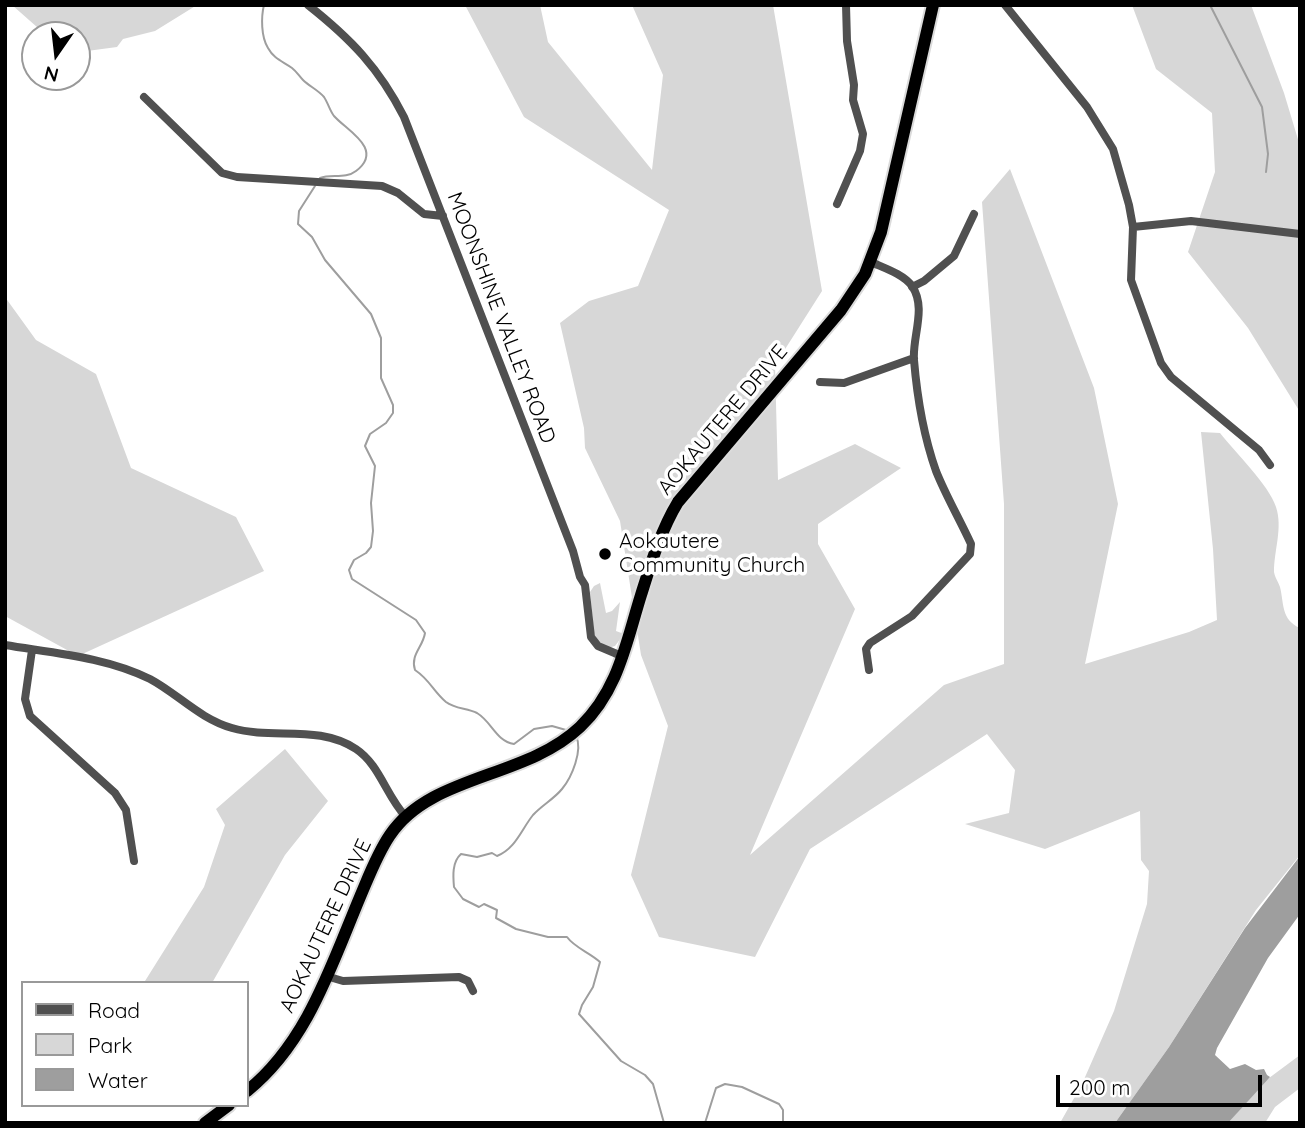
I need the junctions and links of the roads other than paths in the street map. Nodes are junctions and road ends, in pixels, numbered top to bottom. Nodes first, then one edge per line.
1 (308, 5) edge
2 (846, 5) edge
3 (933, 5) edge
4 (1005, 5) edge
5 (144, 97) dead end
6 (837, 204) dead end
7 (974, 214) dead end
8 (443, 216) junction
9 (1133, 227) junction
10 (1300, 234) edge
11 (871, 262) junction
12 (912, 287) junction
13 (914, 358) junction
14 (820, 382) dead end
15 (1270, 465) dead end
16 (5, 645) edge
17 (32, 650) junction
18 (624, 657) junction
19 (869, 670) dead end
20 (406, 817) junction
21 (134, 861) dead end
22 (326, 976) junction
23 (473, 991) dead end
24 (248, 1090) edge
25 (226, 1107) edge
26 (205, 1123) edge

1 - 8 street, MOONSHINE VALLEY ROAD
2 - 6 street
3 - 11 highway, AOKAUTERE DRIVE
4 - 9 street
5 - 8 street
7 - 12 street
8 - 18 street, MOONSHINE VALLEY ROAD
9 - 10 street
9 - 15 street
11 - 12 street
11 - 18 highway, AOKAUTERE DRIVE
12 - 13 street
13 - 14 street
13 - 19 street
16 - 17 street
17 - 20 street
17 - 21 street
18 - 20 highway, AOKAUTERE DRIVE
20 - 22 highway, AOKAUTERE DRIVE
22 - 23 street
22 - 24 highway, AOKAUTERE DRIVE
25 - 26 highway

